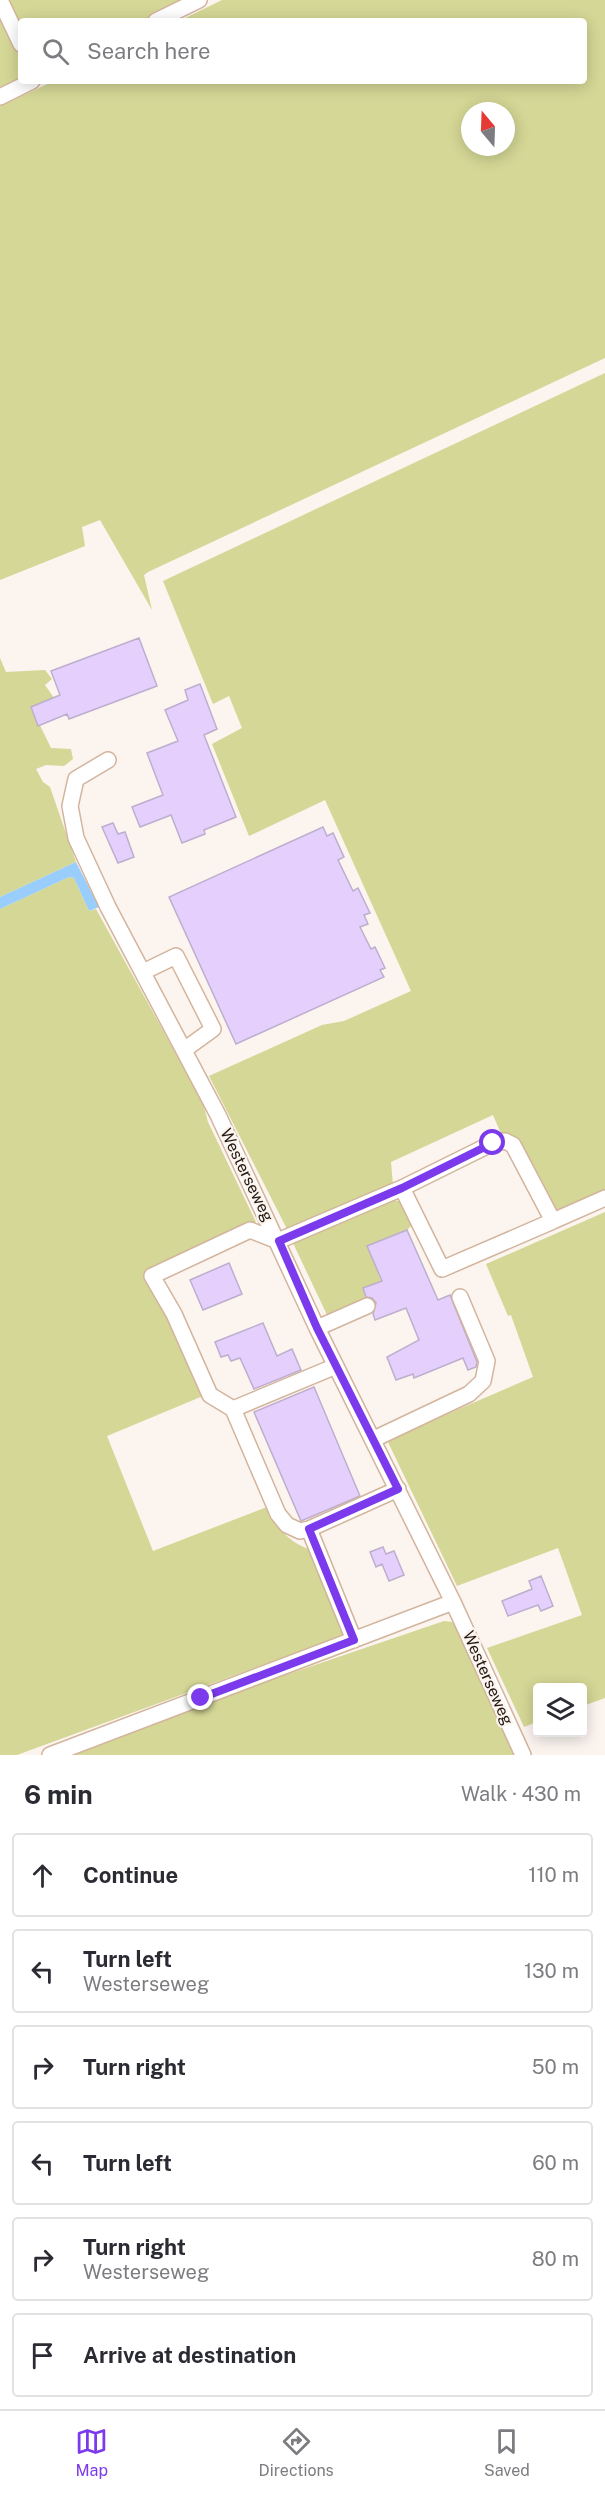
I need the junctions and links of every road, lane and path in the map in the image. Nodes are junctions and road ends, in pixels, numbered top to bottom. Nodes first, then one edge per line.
1 (0, 0) edge
2 (199, 0) edge
3 (162, 18) edge
4 (18, 38) edge
5 (26, 84) edge
6 (0, 97) edge
7 (108, 760) dead end
8 (143, 972) junction
9 (184, 1050) junction
10 (402, 1188) junction
11 (605, 1198) edge
12 (553, 1221) junction
13 (279, 1241) junction
14 (460, 1297) dead end
15 (367, 1306) dead end
16 (317, 1328) junction
17 (336, 1366) junction
18 (233, 1409) junction
19 (374, 1439) junction
20 (398, 1489) junction
21 (309, 1529) junction
22 (453, 1602) junction
23 (354, 1640) junction
24 (50, 1755) edge
25 (523, 1755) edge

1 - 4 street
2 - 3 street
5 - 6 street
7 - 8 street, Westerseweg
8 - 9 street, Westerseweg
8 - 9 street
9 - 13 street, Westerseweg
10 - 12 street
10 - 12 street
10 - 13 street
11 - 12 street
13 - 16 street, Westerseweg
13 - 18 street
14 - 19 street
15 - 16 street
16 - 17 street, Westerseweg
17 - 18 street
17 - 19 street, Westerseweg
18 - 21 street
19 - 20 street, Westerseweg
20 - 21 street
20 - 22 street, Westerseweg
21 - 23 street
22 - 23 street
22 - 25 street, Westerseweg
23 - 24 street

